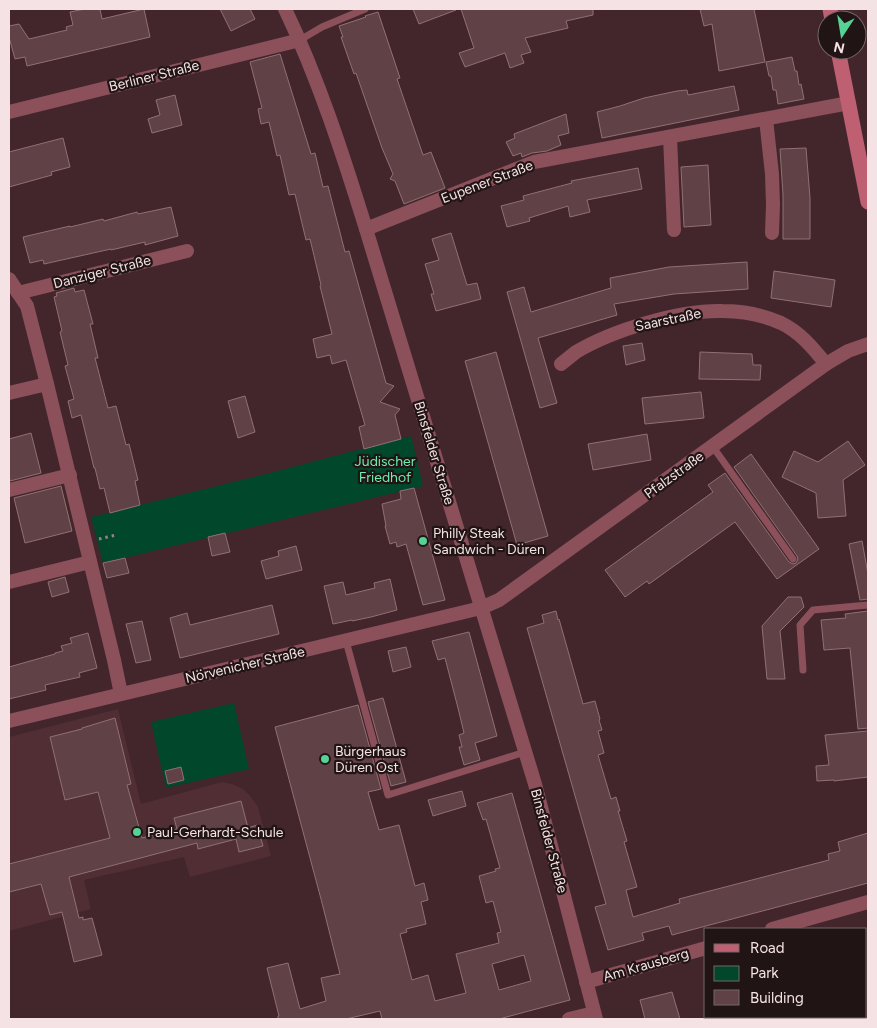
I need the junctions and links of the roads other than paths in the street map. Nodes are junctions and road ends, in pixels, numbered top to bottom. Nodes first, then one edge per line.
1 (286, 9) edge
2 (365, 9) edge
3 (300, 40) junction
4 (840, 60) edge
5 (849, 104) junction
6 (9, 112) edge
7 (766, 119) junction
8 (670, 137) junction
9 (868, 202) edge
10 (366, 229) junction
11 (674, 230) dead end
12 (772, 233) dead end
13 (187, 251) dead end
14 (12, 287) edge
15 (868, 344) edge
16 (561, 364) dead end
17 (826, 364) junction
18 (47, 384) junction
19 (9, 393) edge
20 (713, 446) junction
21 (70, 475) junction
22 (9, 490) edge
23 (793, 559) dead end
24 (90, 562) junction
25 (9, 582) edge
26 (868, 605) edge
27 (481, 608) junction
28 (346, 641) junction
29 (803, 670) dead end
30 (122, 694) junction
31 (9, 721) edge
32 (525, 752) junction
33 (868, 902) edge
34 (776, 928) edge
35 (704, 949) edge
36 (586, 982) junction
37 (595, 1016) edge
38 (569, 1019) edge

1 - 3 street, Binsfelder Straße
2 - 3 lane
3 - 6 street, Berliner Straße
3 - 10 street, Binsfelder Straße
4 - 5 street
5 - 7 street, Eupener Straße
5 - 9 street
7 - 8 street, Eupener Straße
7 - 12 street
8 - 10 street, Eupener Straße
8 - 11 street
10 - 27 street, Binsfelder Straße
13 - 14 street, Danziger Straße
14 - 18 street, Danziger Straße
15 - 17 street, Pfalzstraße
16 - 17 street, Saarstraße
17 - 20 street, Pfalzstraße
18 - 19 street
18 - 21 street, Danziger Straße
20 - 23 lane
20 - 27 street, Pfalzstraße
21 - 22 street
21 - 24 street, Danziger Straße
24 - 25 street
24 - 30 street, Danziger Straße
26 - 29 lane
27 - 28 street, Nörvenicher Straße
27 - 32 street, Binsfelder Straße
28 - 30 street, Nörvenicher Straße
28 - 32 lane
30 - 31 street, Nörvenicher Straße
32 - 36 street, Binsfelder Straße
33 - 34 street
35 - 36 street, Am Krausberg
36 - 37 street, Binsfelder Straße
37 - 38 street

